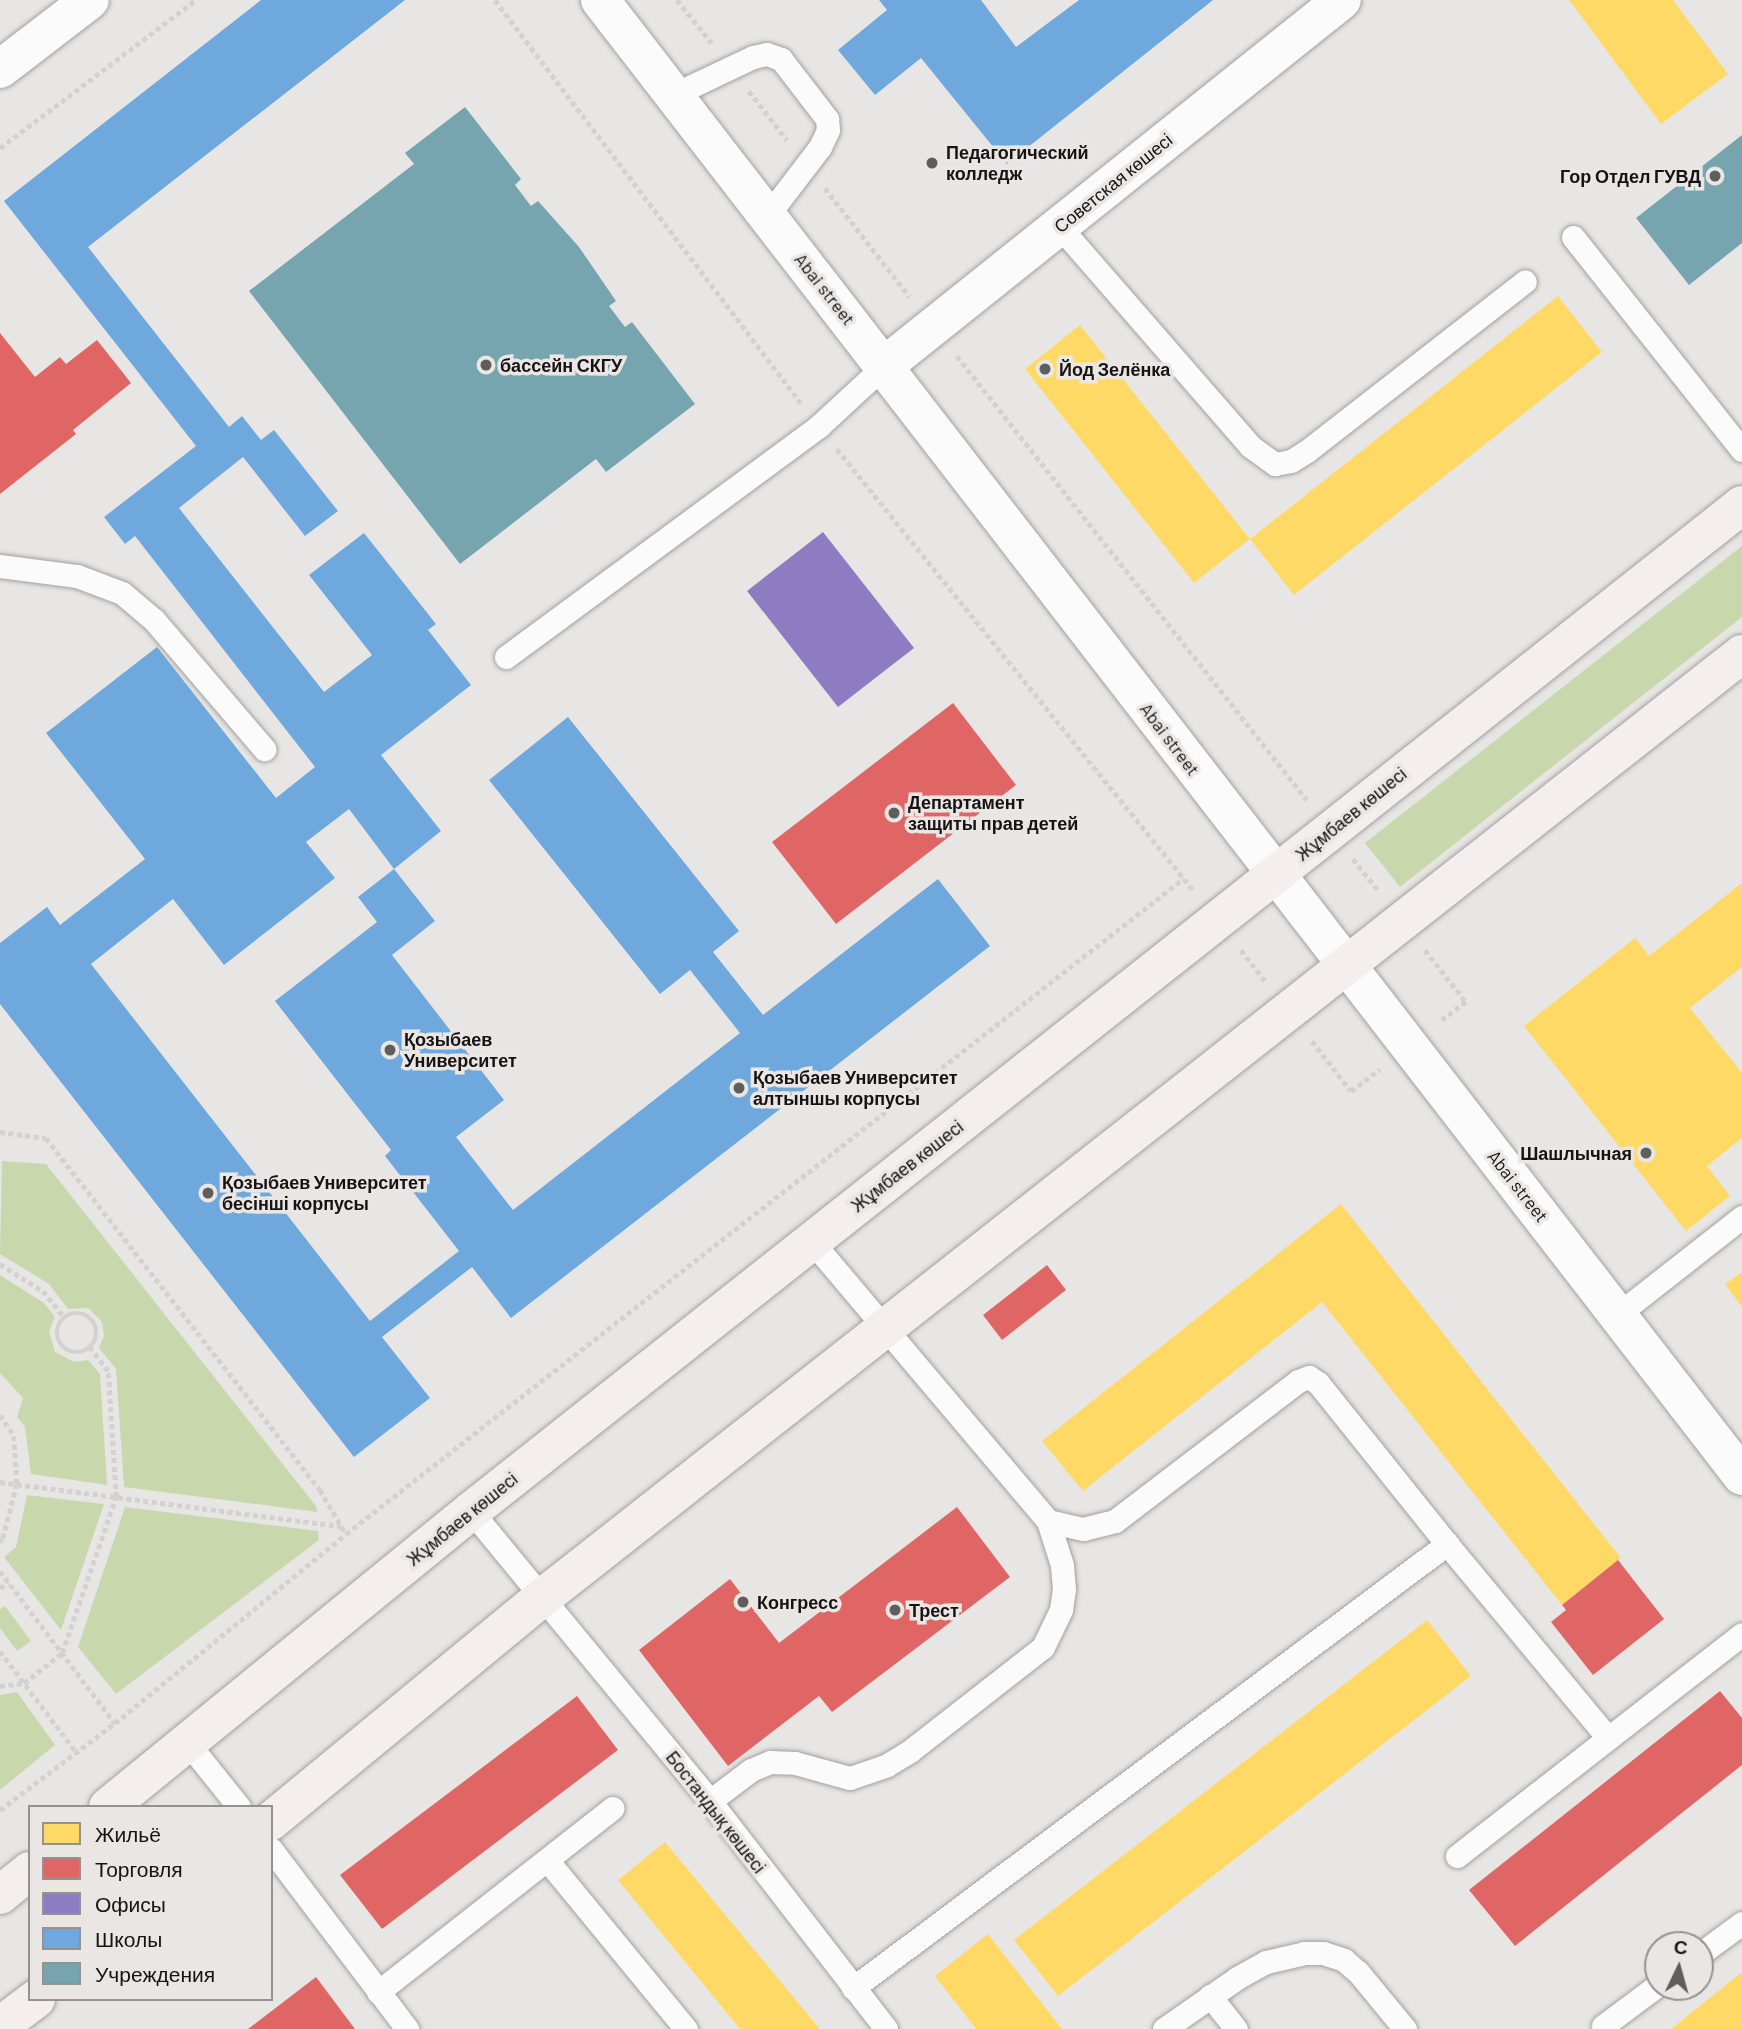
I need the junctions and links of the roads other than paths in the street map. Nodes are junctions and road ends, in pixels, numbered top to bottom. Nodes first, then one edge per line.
1 (90, 0) edge
2 (600, 0) edge
3 (1342, 0) edge
4 (0, 69) edge
5 (675, 94) junction
6 (768, 215) junction
7 (1059, 226) junction
8 (1573, 237) dead end
9 (1525, 281) dead end
10 (884, 366) junction
11 (1742, 450) edge
12 (1742, 505) edge
13 (0, 566) edge
14 (1742, 654) edge
15 (506, 657) dead end
16 (264, 749) dead end
17 (1276, 875) junction
18 (1346, 965) junction
19 (1742, 1217) edge
20 (811, 1241) junction
21 (1618, 1315) junction
22 (887, 1328) junction
23 (1742, 1476) edge
24 (471, 1511) junction
25 (1048, 1521) junction
26 (1447, 1544) junction
27 (542, 1598) junction
28 (1742, 1634) edge
29 (1608, 1738) junction
30 (187, 1742) junction
31 (710, 1801) junction
32 (110, 1805) edge
33 (237, 1805) edge
34 (613, 1808) dead end
35 (273, 1819) edge
36 (273, 1852) edge
37 (1457, 1856) dead end
38 (547, 1860) junction
39 (28, 1873) edge
40 (0, 1895) edge
41 (1742, 1923) edge
42 (1714, 1944) edge
43 (853, 1988) junction
44 (378, 1992) junction
45 (1644, 1995) edge
46 (1210, 1996) junction
47 (33, 2001) edge
48 (0, 2026) edge
49 (1603, 2026) dead end
50 (407, 2029) edge
51 (687, 2029) edge
52 (886, 2029) edge
53 (1164, 2029) edge
54 (1236, 2029) edge
55 (1405, 2029) edge

1 - 4 street
2 - 5 street, Abai street
3 - 7 street, Советская көшесі
5 - 6 street, Abai street
5 - 6 lane
6 - 10 street, Abai street
7 - 9 lane
7 - 10 street, Советская көшесі
8 - 11 lane
10 - 15 lane
10 - 17 street, Abai street
12 - 17 main road, Жұмбаев көшесі
13 - 16 lane
14 - 18 main road
17 - 18 street, Abai street
17 - 20 main road, Жұмбаев көшесі
18 - 21 street, Abai street
18 - 22 main road
19 - 21 lane
20 - 22 lane
20 - 24 main road, Жұмбаев көшесі
21 - 23 street, Abai street
22 - 25 lane
22 - 27 main road
24 - 27 lane, Бостандық көшесі
24 - 30 main road, Жұмбаев көшесі
25 - 26 lane
25 - 31 lane
26 - 29 lane
26 - 43 lane
27 - 31 lane, Бостандық көшесі
27 - 35 main road
28 - 29 lane
29 - 37 lane
30 - 32 main road, Жұмбаев көшесі
30 - 33 lane
31 - 43 lane, Бостандық көшесі
34 - 38 lane
36 - 44 lane
38 - 44 lane
38 - 51 lane
39 - 40 main road
41 - 42 lane
43 - 52 lane, Бостандық көшесі
44 - 50 lane
45 - 49 lane
46 - 53 lane
46 - 54 lane
46 - 55 lane
47 - 48 main road

